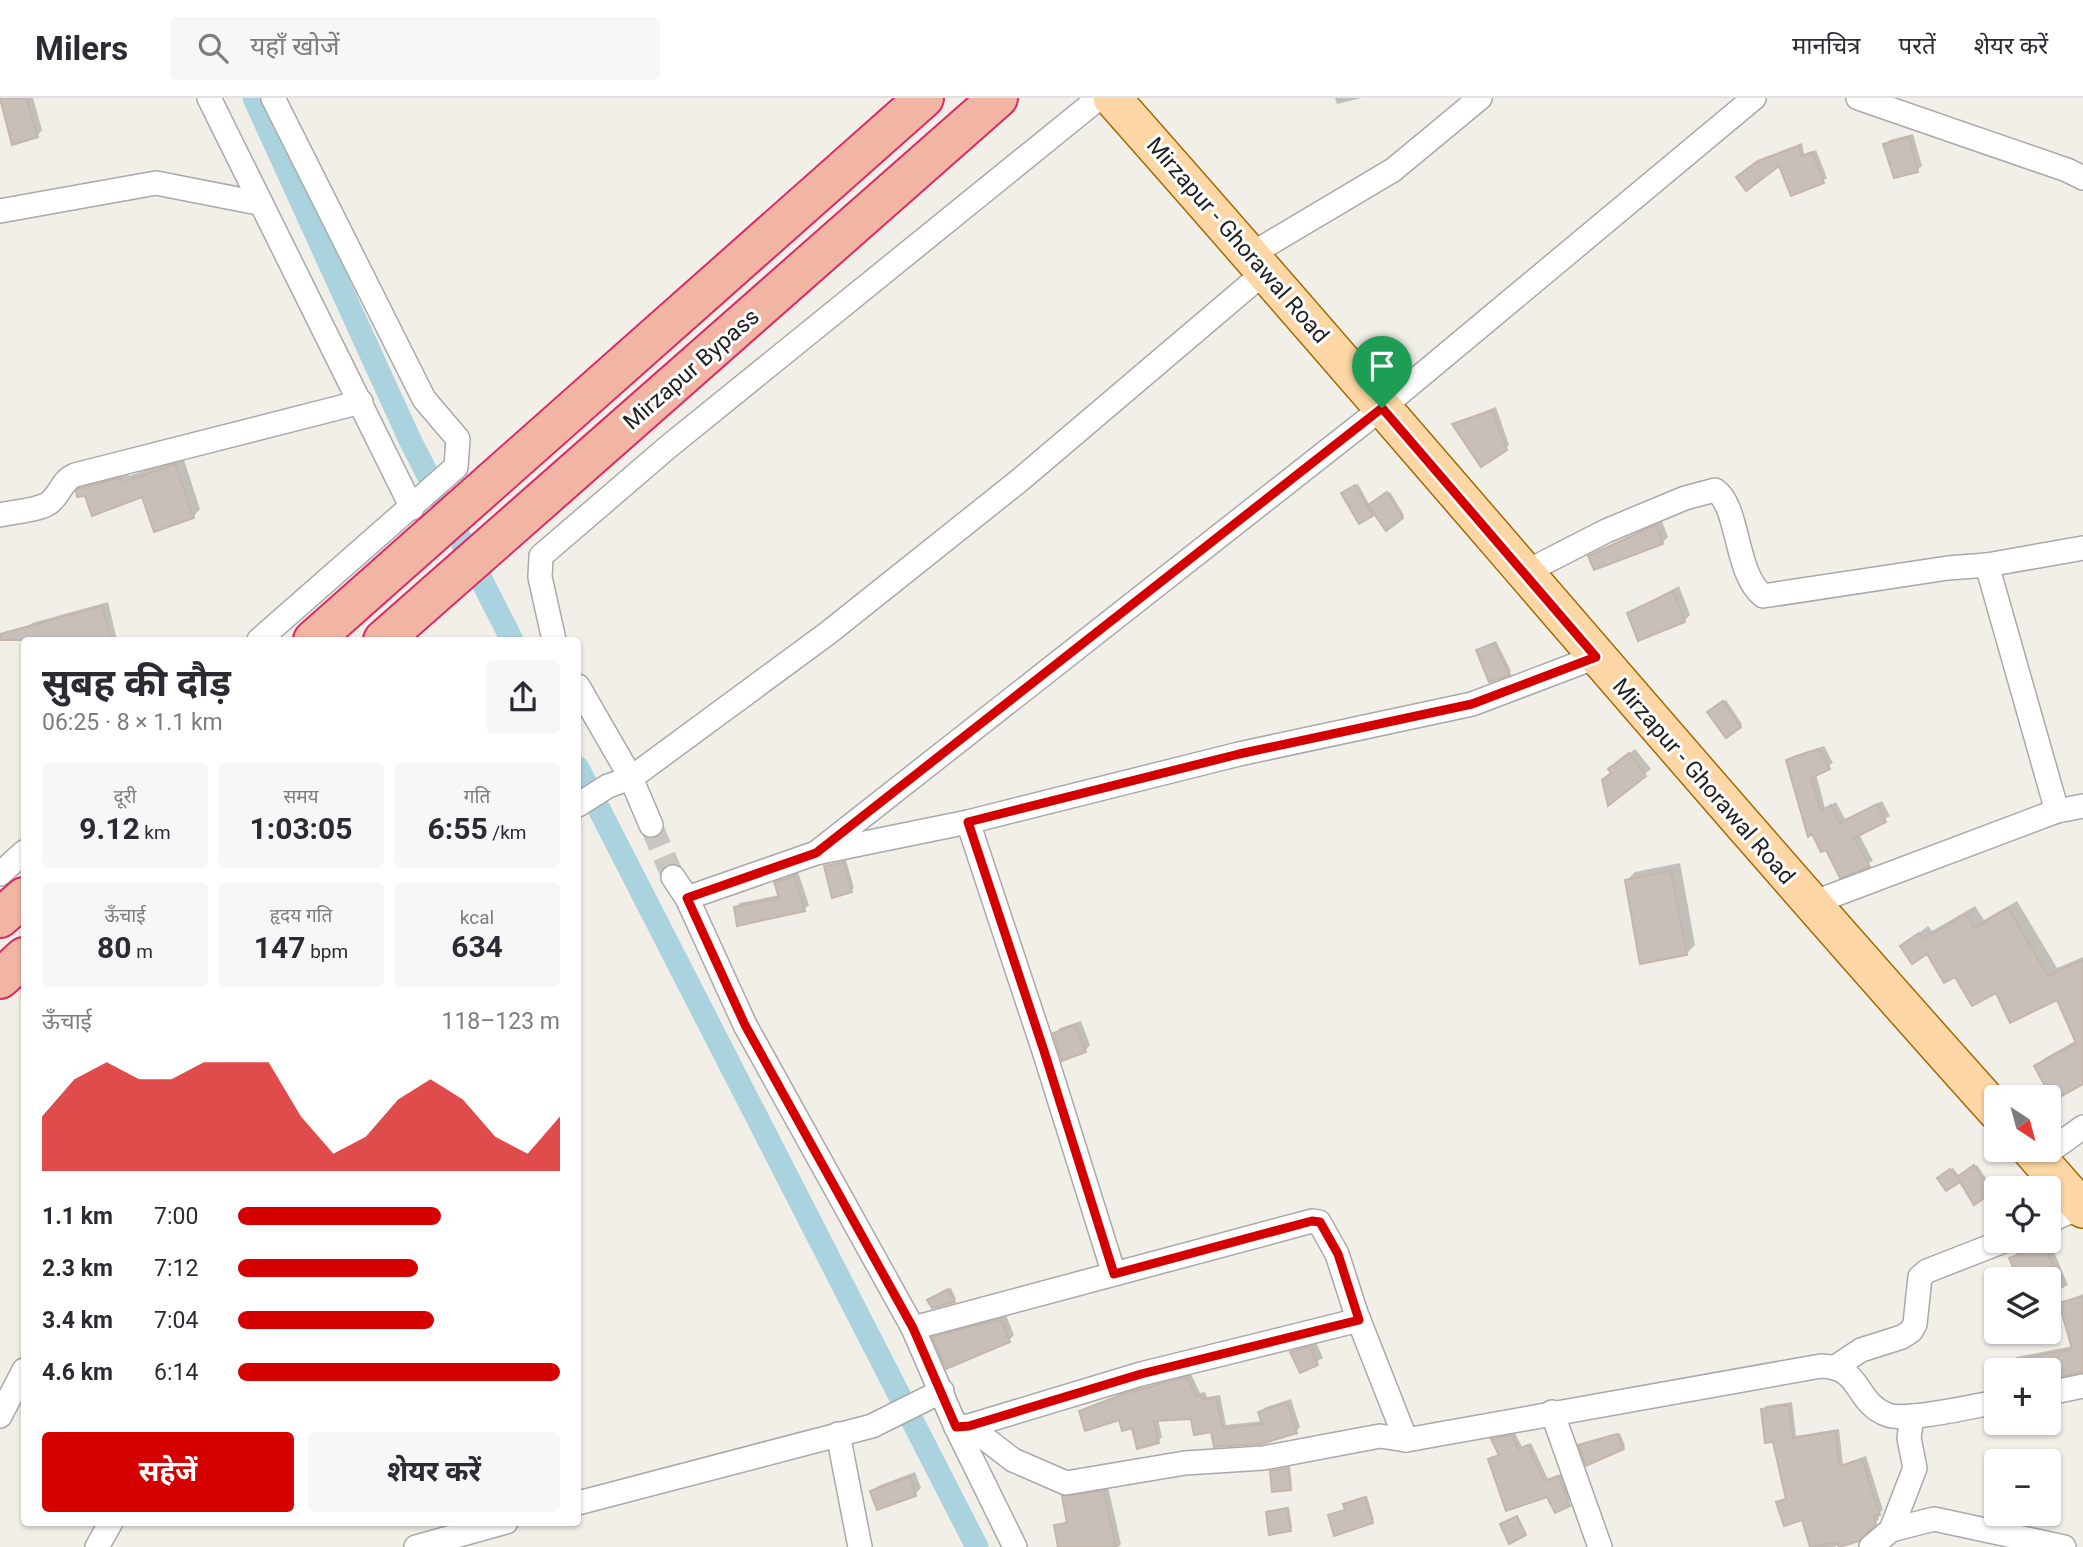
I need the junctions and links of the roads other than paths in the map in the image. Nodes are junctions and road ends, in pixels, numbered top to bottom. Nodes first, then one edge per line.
1 (209, 98) edge
2 (273, 98) edge
3 (925, 98) edge
4 (1099, 98) edge
5 (1112, 98) edge
6 (1480, 98) edge
7 (1754, 98) edge
8 (1858, 98) edge
9 (997, 99) edge
10 (2083, 178) edge
11 (258, 203) junction
12 (0, 211) edge
13 (1258, 263) junction
14 (361, 402) junction
15 (1382, 408) junction
16 (420, 502) junction
17 (1, 511) edge
18 (2083, 548) edge
19 (1987, 565) junction
20 (1526, 572) junction
21 (262, 637) edge
22 (316, 637) edge
23 (386, 637) edge
24 (553, 637) edge
25 (1596, 657) junction
26 (581, 691) edge
27 (631, 778) junction
28 (581, 803) edge
29 (2083, 806) edge
30 (2057, 811) junction
31 (968, 822) junction
32 (651, 825) tunnel mouth
33 (816, 853) junction
34 (21, 855) edge
35 (0, 874) edge
36 (673, 877) tunnel mouth
37 (687, 898) junction
38 (21, 900) edge
39 (1810, 904) junction
40 (0, 918) edge
41 (21, 960) edge
42 (0, 979) edge
43 (1984, 1098) edge
44 (2083, 1127) edge
45 (2062, 1139) edge
46 (2040, 1162) edge
47 (2071, 1213) edge
48 (1984, 1249) edge
49 (1114, 1274) junction
50 (1359, 1320) junction
51 (913, 1328) junction
52 (1837, 1366) junction
53 (21, 1376) edge
54 (2083, 1386) edge
55 (942, 1391) junction
56 (2061, 1391) edge
57 (1984, 1404) edge
58 (1552, 1412) junction
59 (0, 1416) edge
60 (1912, 1416) junction
61 (962, 1426) junction
62 (838, 1434) junction
63 (1406, 1440) junction
64 (581, 1502) edge
65 (109, 1526) edge
66 (492, 1526) edge
67 (1891, 1530) junction
68 (97, 1547) edge
69 (416, 1547) edge
70 (860, 1547) edge
71 (1015, 1547) edge
72 (1600, 1547) edge
73 (1871, 1547) edge
74 (2064, 1547) edge

1 - 11 street
2 - 16 street
3 - 22 highway, Mirzapur Bypass
4 - 24 street
5 - 13 main road, Mirzapur - Ghorawal Road
6 - 13 street
7 - 15 street
8 - 10 street
9 - 23 highway, Mirzapur Bypass
11 - 12 street
11 - 14 street
13 - 15 main road, Mirzapur - Ghorawal Road
13 - 27 street
14 - 16 street
14 - 17 street
15 - 20 main road, Mirzapur - Ghorawal Road
15 - 33 street
16 - 21 street
18 - 19 street
19 - 20 street
19 - 30 street
20 - 25 main road, Mirzapur - Ghorawal Road
25 - 31 street
25 - 39 main road, Mirzapur - Ghorawal Road
26 - 27 street
27 - 28 street
27 - 32 street
29 - 30 street
30 - 39 street
31 - 33 street
31 - 49 street
33 - 37 street
34 - 35 street
36 - 37 street
37 - 51 street
38 - 40 highway
39 - 43 main road, Mirzapur - Ghorawal Road
41 - 42 highway
44 - 45 street
46 - 47 main road
48 - 52 street
49 - 50 street
49 - 51 street
50 - 61 street
50 - 63 street
51 - 55 street
52 - 58 street
52 - 60 street
53 - 59 street
54 - 56 street
55 - 61 street
55 - 62 street
57 - 60 street
58 - 63 street
58 - 72 street
60 - 67 street
61 - 63 street
61 - 71 street
62 - 64 street
62 - 70 street
65 - 68 street
66 - 69 street
67 - 73 street
67 - 74 street

